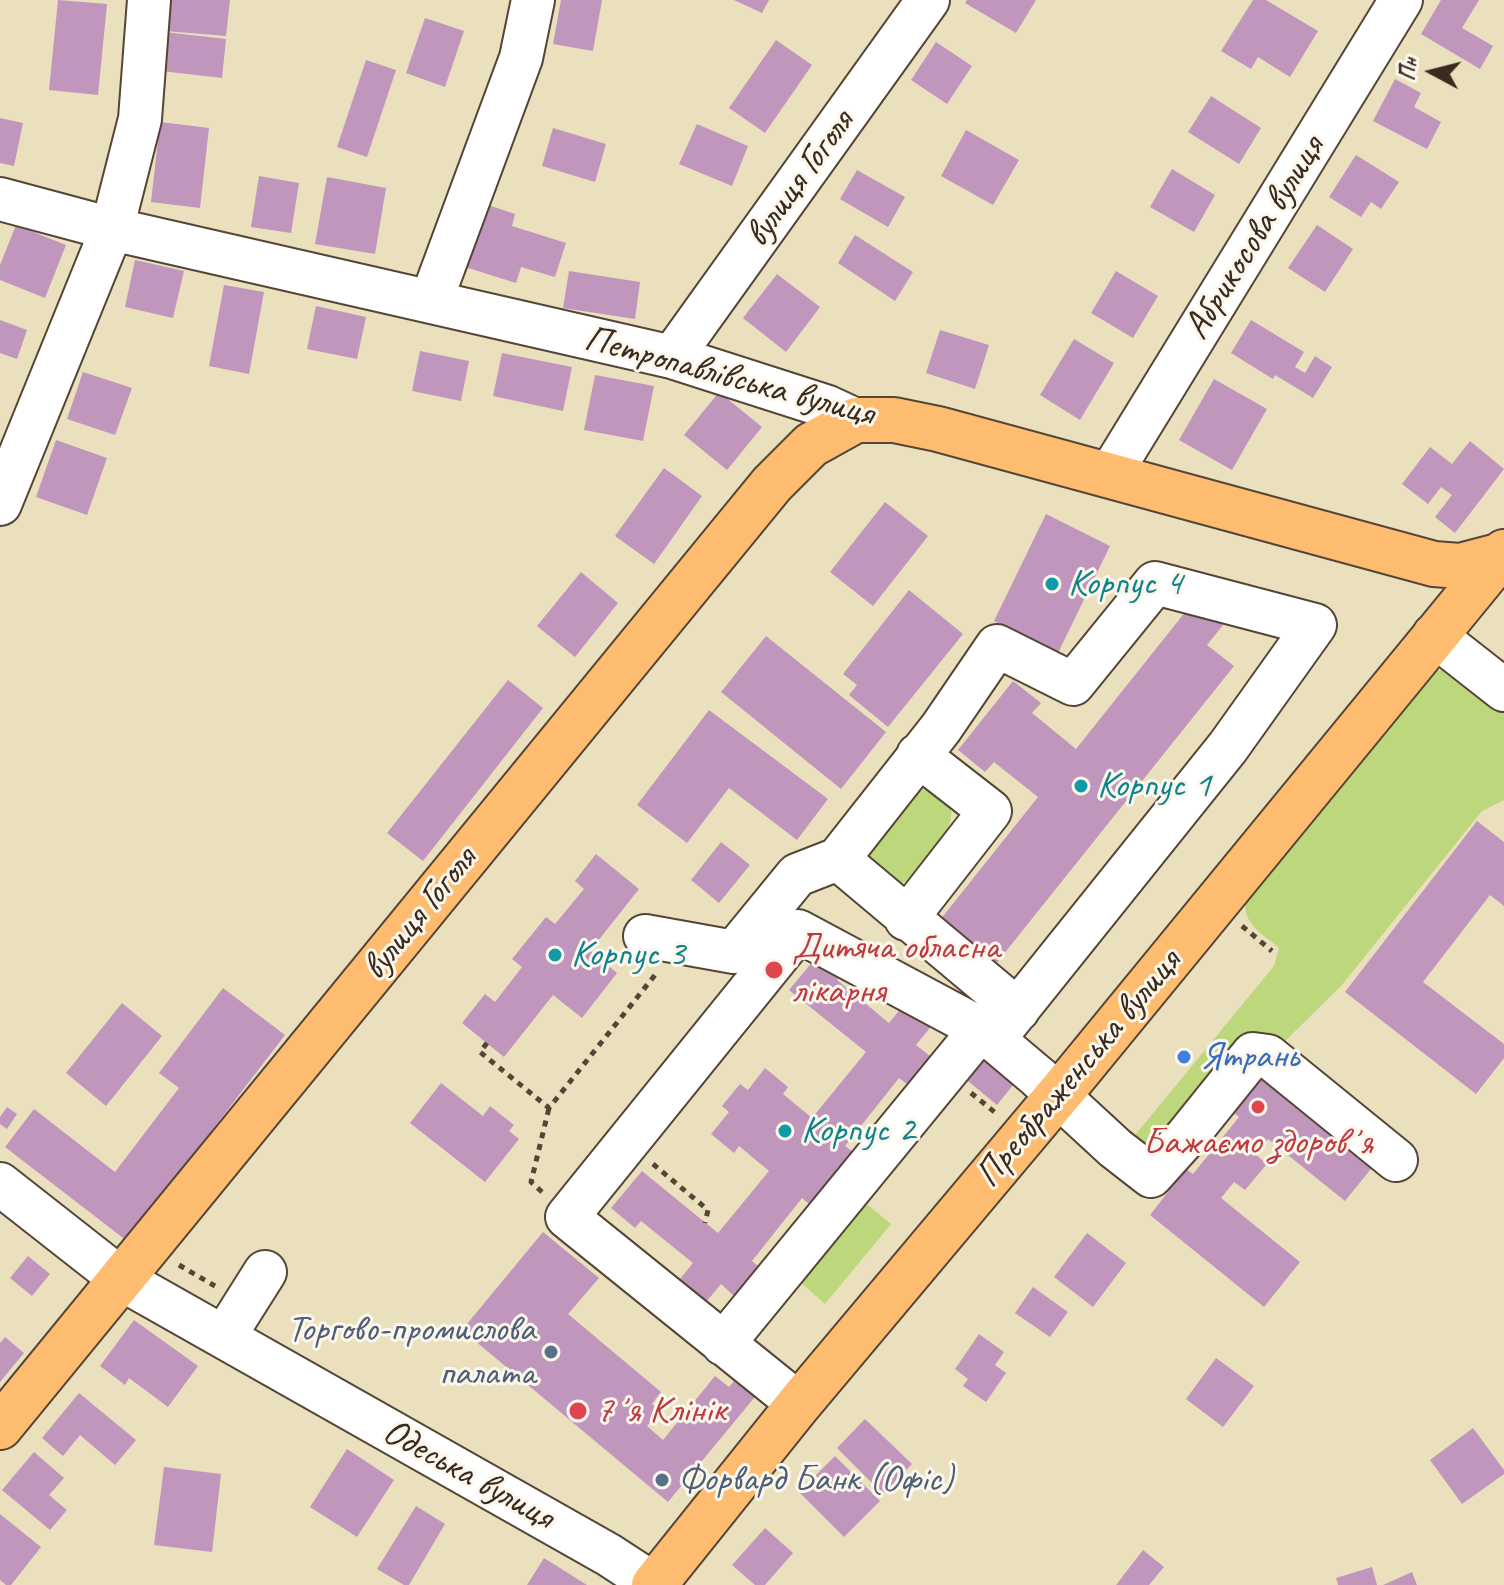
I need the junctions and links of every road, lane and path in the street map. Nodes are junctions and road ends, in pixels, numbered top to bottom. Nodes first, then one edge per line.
1 (149, 0) edge
2 (533, 0) edge
3 (928, 0) edge
4 (1401, 0) edge
5 (0, 199) edge
6 (112, 229) junction
7 (431, 301) junction
8 (672, 357) junction
9 (856, 420) junction
10 (1109, 476) junction
11 (0, 504) edge
12 (1503, 554) edge
13 (1434, 635) junction
14 (1504, 690) edge
15 (918, 755) junction
16 (838, 859) junction
17 (906, 919) junction
18 (1237, 922) dead end
19 (663, 939) joint
20 (1272, 951) dead end
21 (997, 1026) junction
22 (487, 1043) dead end
23 (1059, 1095) junction
24 (549, 1108) junction
25 (628, 1143) junction
26 (1396, 1160) dead end
27 (0, 1184) edge
28 (567, 1217) junction
29 (705, 1223) dead end
30 (265, 1272) dead end
31 (121, 1279) junction
32 (224, 1337) junction
33 (723, 1344) junction
34 (799, 1404) junction
35 (0, 1427) edge
36 (654, 1585) edge

1 - 6 street
2 - 7 street
3 - 8 street, вулиця Гоголя
4 - 10 street, Абрикосова вулиця
5 - 6 street, Петропавлівська вулиця
6 - 7 street, Петропавлівська вулиця
6 - 11 street
7 - 8 street, Петропавлівська вулиця
8 - 9 street, Петропавлівська вулиця
9 - 10 main road, Петропавлівська вулиця
9 - 31 main road, вулиця Гоголя
10 - 12 main road, Петропавлівська вулиця
12 - 13 main road, Преображенська вулиця
13 - 14 street
13 - 23 main road, Преображенська вулиця
15 - 16 street
15 - 17 street
15 - 21 street
16 - 17 street
16 - 19 street
17 - 21 street
18 - 20 path
19 - 24 path
21 - 23 street
21 - 25 street
21 - 33 street
22 - 24 path
23 - 26 street
23 - 34 main road, Преображенська вулиця
24 - 28 path
25 - 28 street
25 - 29 path
27 - 31 street, Одеська вулиця
28 - 33 street
30 - 32 street
31 - 32 street, Одеська вулиця
31 - 35 main road, вулиця Гоголя
32 - 36 street, Одеська вулиця
33 - 34 street
34 - 36 main road, Преображенська вулиця

